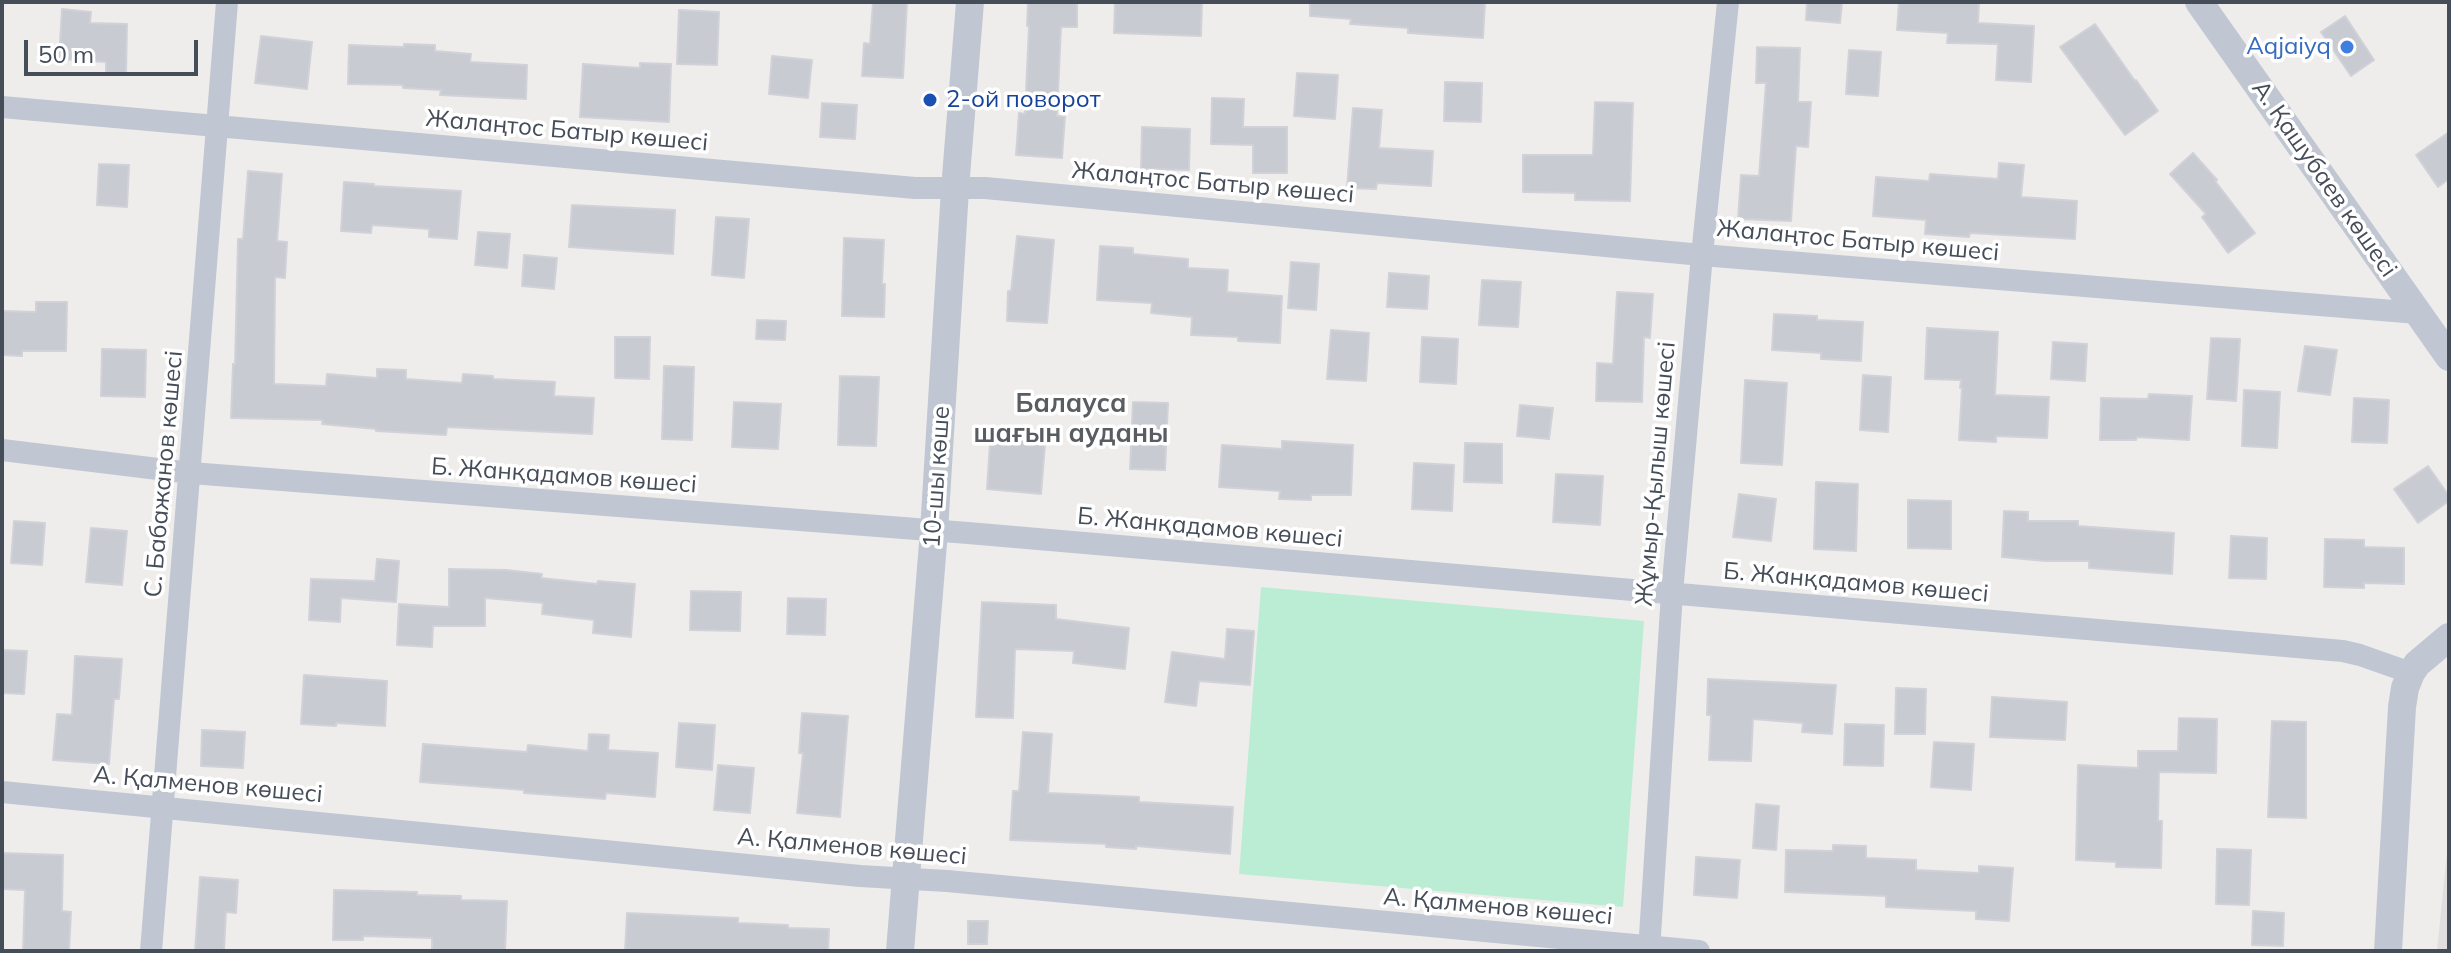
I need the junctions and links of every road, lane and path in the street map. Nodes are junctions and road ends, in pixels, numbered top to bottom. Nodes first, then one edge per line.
1 (227, 2) edge
2 (970, 2) edge
3 (1728, 2) edge
4 (2199, 2) edge
5 (2, 107) edge
6 (218, 125) junction
7 (955, 189) junction
8 (1702, 255) junction
9 (2418, 313) junction
10 (2449, 357) edge
11 (2, 450) edge
12 (191, 473) junction
13 (934, 531) junction
14 (1672, 593) junction
15 (2449, 637) edge
16 (2411, 673) junction
17 (2, 792) edge
18 (161, 807) junction
19 (905, 879) junction
20 (1649, 949) edge
21 (151, 951) edge
22 (900, 951) edge
23 (1699, 951) edge
24 (2388, 951) edge

1 - 6 street, С. Бабажанов көшесі
2 - 7 street, 10-шы көше
3 - 8 street, Жұмыр-Қылыш көшесі
4 - 9 street, А. Қашубаев көшесі
5 - 6 street, Жалаңтос Батыр көшесі
6 - 7 street, Жалаңтос Батыр көшесі
6 - 12 street, С. Бабажанов көшесі
7 - 8 street, Жалаңтос Батыр көшесі
7 - 13 street, 10-шы көше
8 - 9 street, Жалаңтос Батыр көшесі
8 - 14 street, Жұмыр-Қылыш көшесі
9 - 10 street, А. Қашубаев көшесі
11 - 12 street, Б. Жанқадамов көшесі
12 - 13 street, Б. Жанқадамов көшесі
12 - 18 street, С. Бабажанов көшесі
13 - 14 street, Б. Жанқадамов көшесі
13 - 19 street, 10-шы көше
14 - 16 street, Б. Жанқадамов көшесі
14 - 20 street, Жұмыр-Қылыш көшесі
15 - 16 street
16 - 24 street
17 - 18 street, А. Қалменов көшесі
18 - 19 street, А. Қалменов көшесі
18 - 21 street, С. Бабажанов көшесі
19 - 20 street, А. Қалменов көшесі
19 - 22 street, 10-шы көше
20 - 23 street, А. Қалменов көшесі

